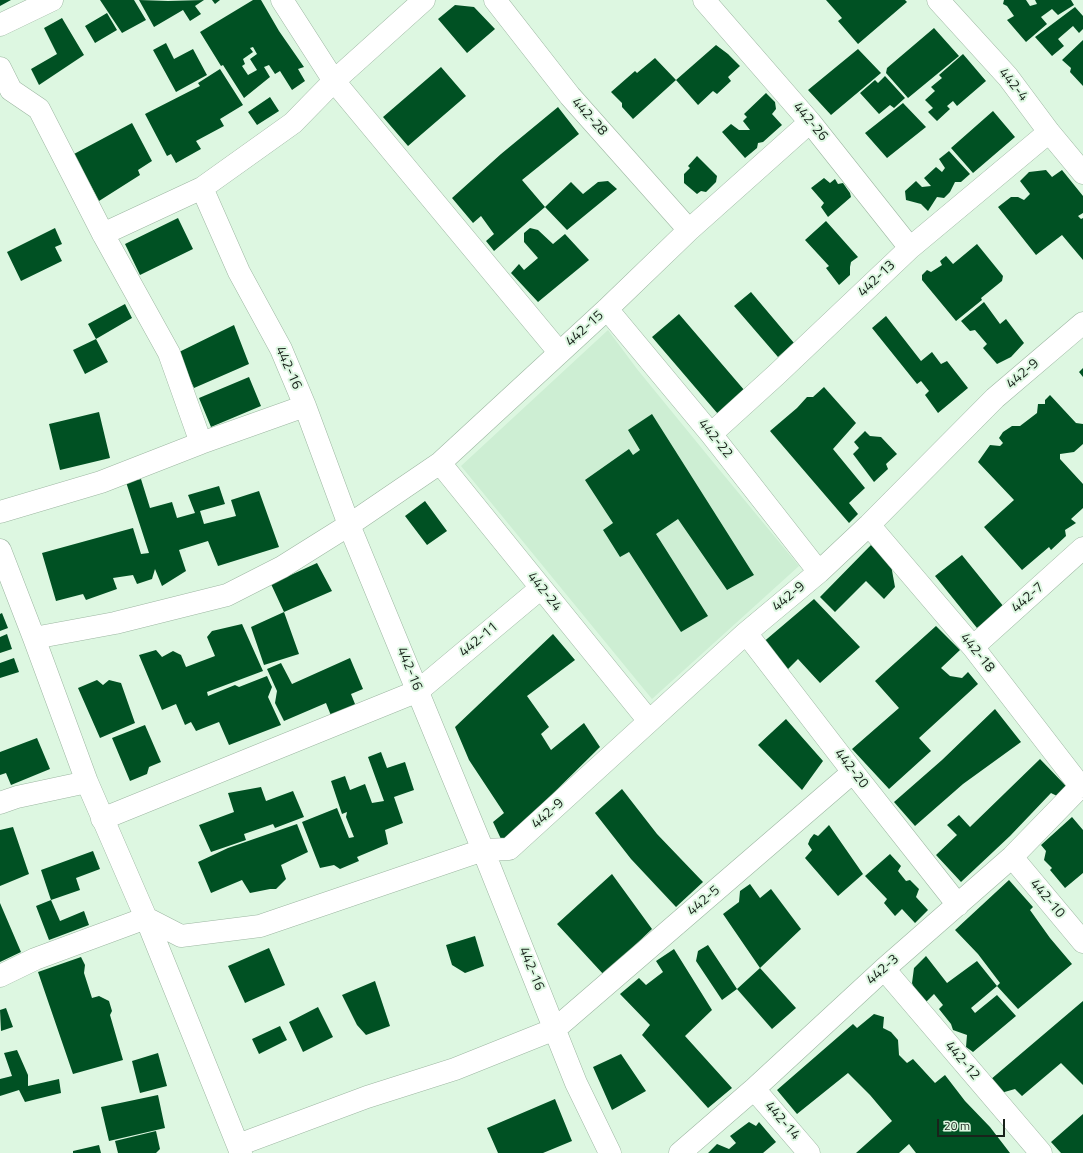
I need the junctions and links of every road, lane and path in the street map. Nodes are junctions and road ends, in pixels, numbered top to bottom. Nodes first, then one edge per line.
1 (52, 0) edge
2 (282, 0) edge
3 (424, 0) edge
4 (495, 0) edge
5 (704, 0) edge
6 (938, 0) edge
7 (0, 25) edge
8 (0, 68) edge
9 (334, 80) junction
10 (810, 122) junction
11 (1049, 132) junction
12 (1083, 172) edge
13 (202, 188) junction
14 (689, 230) junction
15 (103, 234) junction
16 (910, 248) junction
17 (607, 309) junction
18 (1083, 323) edge
19 (560, 352) junction
20 (305, 406) junction
21 (711, 434) junction
22 (201, 443) junction
23 (440, 463) junction
24 (0, 512) edge
25 (349, 525) junction
26 (869, 525) junction
27 (1083, 548) edge
28 (0, 550) edge
29 (819, 572) junction
30 (541, 588) junction
31 (746, 632) junction
32 (34, 638) junction
33 (973, 647) junction
34 (418, 691) junction
35 (649, 722) junction
36 (853, 772) junction
37 (87, 782) junction
38 (1082, 785) edge
39 (0, 803) edge
40 (102, 819) junction
41 (483, 850) junction
42 (1012, 857) junction
43 (958, 905) junction
44 (146, 918) junction
45 (1083, 942) edge
46 (884, 969) junction
47 (0, 976) edge
48 (555, 1029) junction
49 (754, 1089) junction
50 (239, 1149) edge
51 (610, 1153) edge
52 (680, 1153) edge
53 (809, 1153) edge
54 (1041, 1153) edge

1 - 7 street
2 - 9 street
3 - 9 street
4 - 14 street, 442-28
5 - 10 street, 442-26
6 - 11 street, 442-4
8 - 15 street
9 - 13 street
9 - 19 street
10 - 14 street, 442-15
10 - 16 street, 442-26
11 - 12 street, 442-4
11 - 16 street, 442-13
13 - 15 street
13 - 20 street, 442-16
14 - 17 street, 442-15
15 - 22 street
16 - 21 street, 442-13
17 - 19 street, 442-15
17 - 21 street, 442-22
18 - 26 street, 442-9
19 - 23 street, 442-15
20 - 22 street
20 - 25 street, 442-16
21 - 29 street, 442-22
22 - 24 street
23 - 25 street, 442-15
23 - 30 street, 442-24
25 - 32 street, 442-15
25 - 34 street, 442-16
26 - 29 street, 442-9
26 - 33 street, 442-18
27 - 33 street, 442-7
28 - 32 street
29 - 31 street, 442-9
30 - 34 street, 442-11
30 - 35 street, 442-24
31 - 35 street, 442-9
31 - 36 street, 442-20
32 - 37 street
33 - 38 street, 442-18
34 - 40 street, 442-11
34 - 41 street, 442-16
35 - 41 street, 442-9
36 - 43 street, 442-20
36 - 48 street, 442-5
37 - 39 street
37 - 40 street
38 - 42 street, 442-3
40 - 44 street
41 - 44 street, 442-9
41 - 48 street, 442-16
42 - 43 street, 442-3
42 - 45 street, 442-10
43 - 46 street, 442-3
44 - 47 street
44 - 50 street
46 - 49 street, 442-3
46 - 54 street, 442-12
48 - 50 street, 442-5
48 - 51 street, 442-16
49 - 52 street, 442-3
49 - 53 street, 442-14

